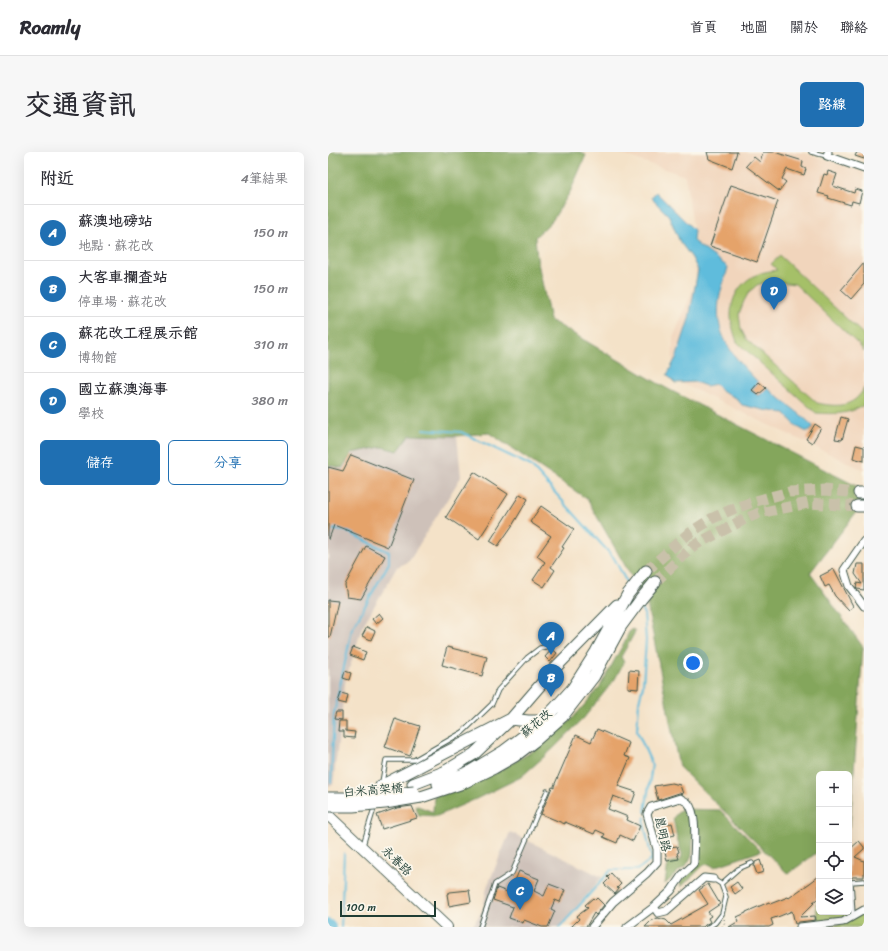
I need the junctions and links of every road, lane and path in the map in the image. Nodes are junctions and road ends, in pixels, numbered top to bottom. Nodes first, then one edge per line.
1 (811, 152) edge
2 (828, 154) edge
3 (864, 169) edge
4 (864, 541) edge
5 (646, 571) tunnel mouth
6 (655, 582) tunnel mouth
7 (628, 594) junction
8 (864, 606) edge
9 (550, 646) dead end
10 (511, 719) junction
11 (537, 721) junction
12 (468, 772) junction
13 (381, 786) junction
14 (418, 791) junction
15 (547, 791) dead end
16 (328, 793) edge
17 (328, 798) edge
18 (328, 806) edge
19 (328, 815) edge
20 (362, 846) junction
21 (752, 863) dead end
22 (713, 879) joint
23 (864, 881) edge
24 (852, 883) edge
25 (721, 884) junction
26 (852, 906) edge
27 (654, 907) junction
28 (864, 910) edge
29 (853, 917) junction
30 (447, 927) edge
31 (480, 927) edge
32 (592, 927) edge
33 (627, 927) edge
34 (708, 927) edge
35 (800, 927) edge

1 - 2 lane
2 - 3 street
4 - 8 street
5 - 7 main road, 蘇花改
6 - 14 main road, 蘇花改
7 - 10 main road
7 - 11 main road
7 - 12 main road, 蘇花改
9 - 13 lane
10 - 11 main road
10 - 13 main road
10 - 14 main road
11 - 12 main road
12 - 14 main road, 蘇花改
13 - 20 lane
14 - 16 main road
14 - 17 main road, 白米高架橋, bridge
14 - 18 main road, 白米高架橋, bridge
15 - 31 lane
19 - 20 street, 永春路
20 - 30 street, 永春路
21 - 25 lane
22 - 25 lane
22 - 27 street
23 - 24 lane
25 - 34 lane
26 - 29 lane
27 - 32 street, 崑明路
27 - 33 street, 崑明路
28 - 29 street
29 - 35 street

